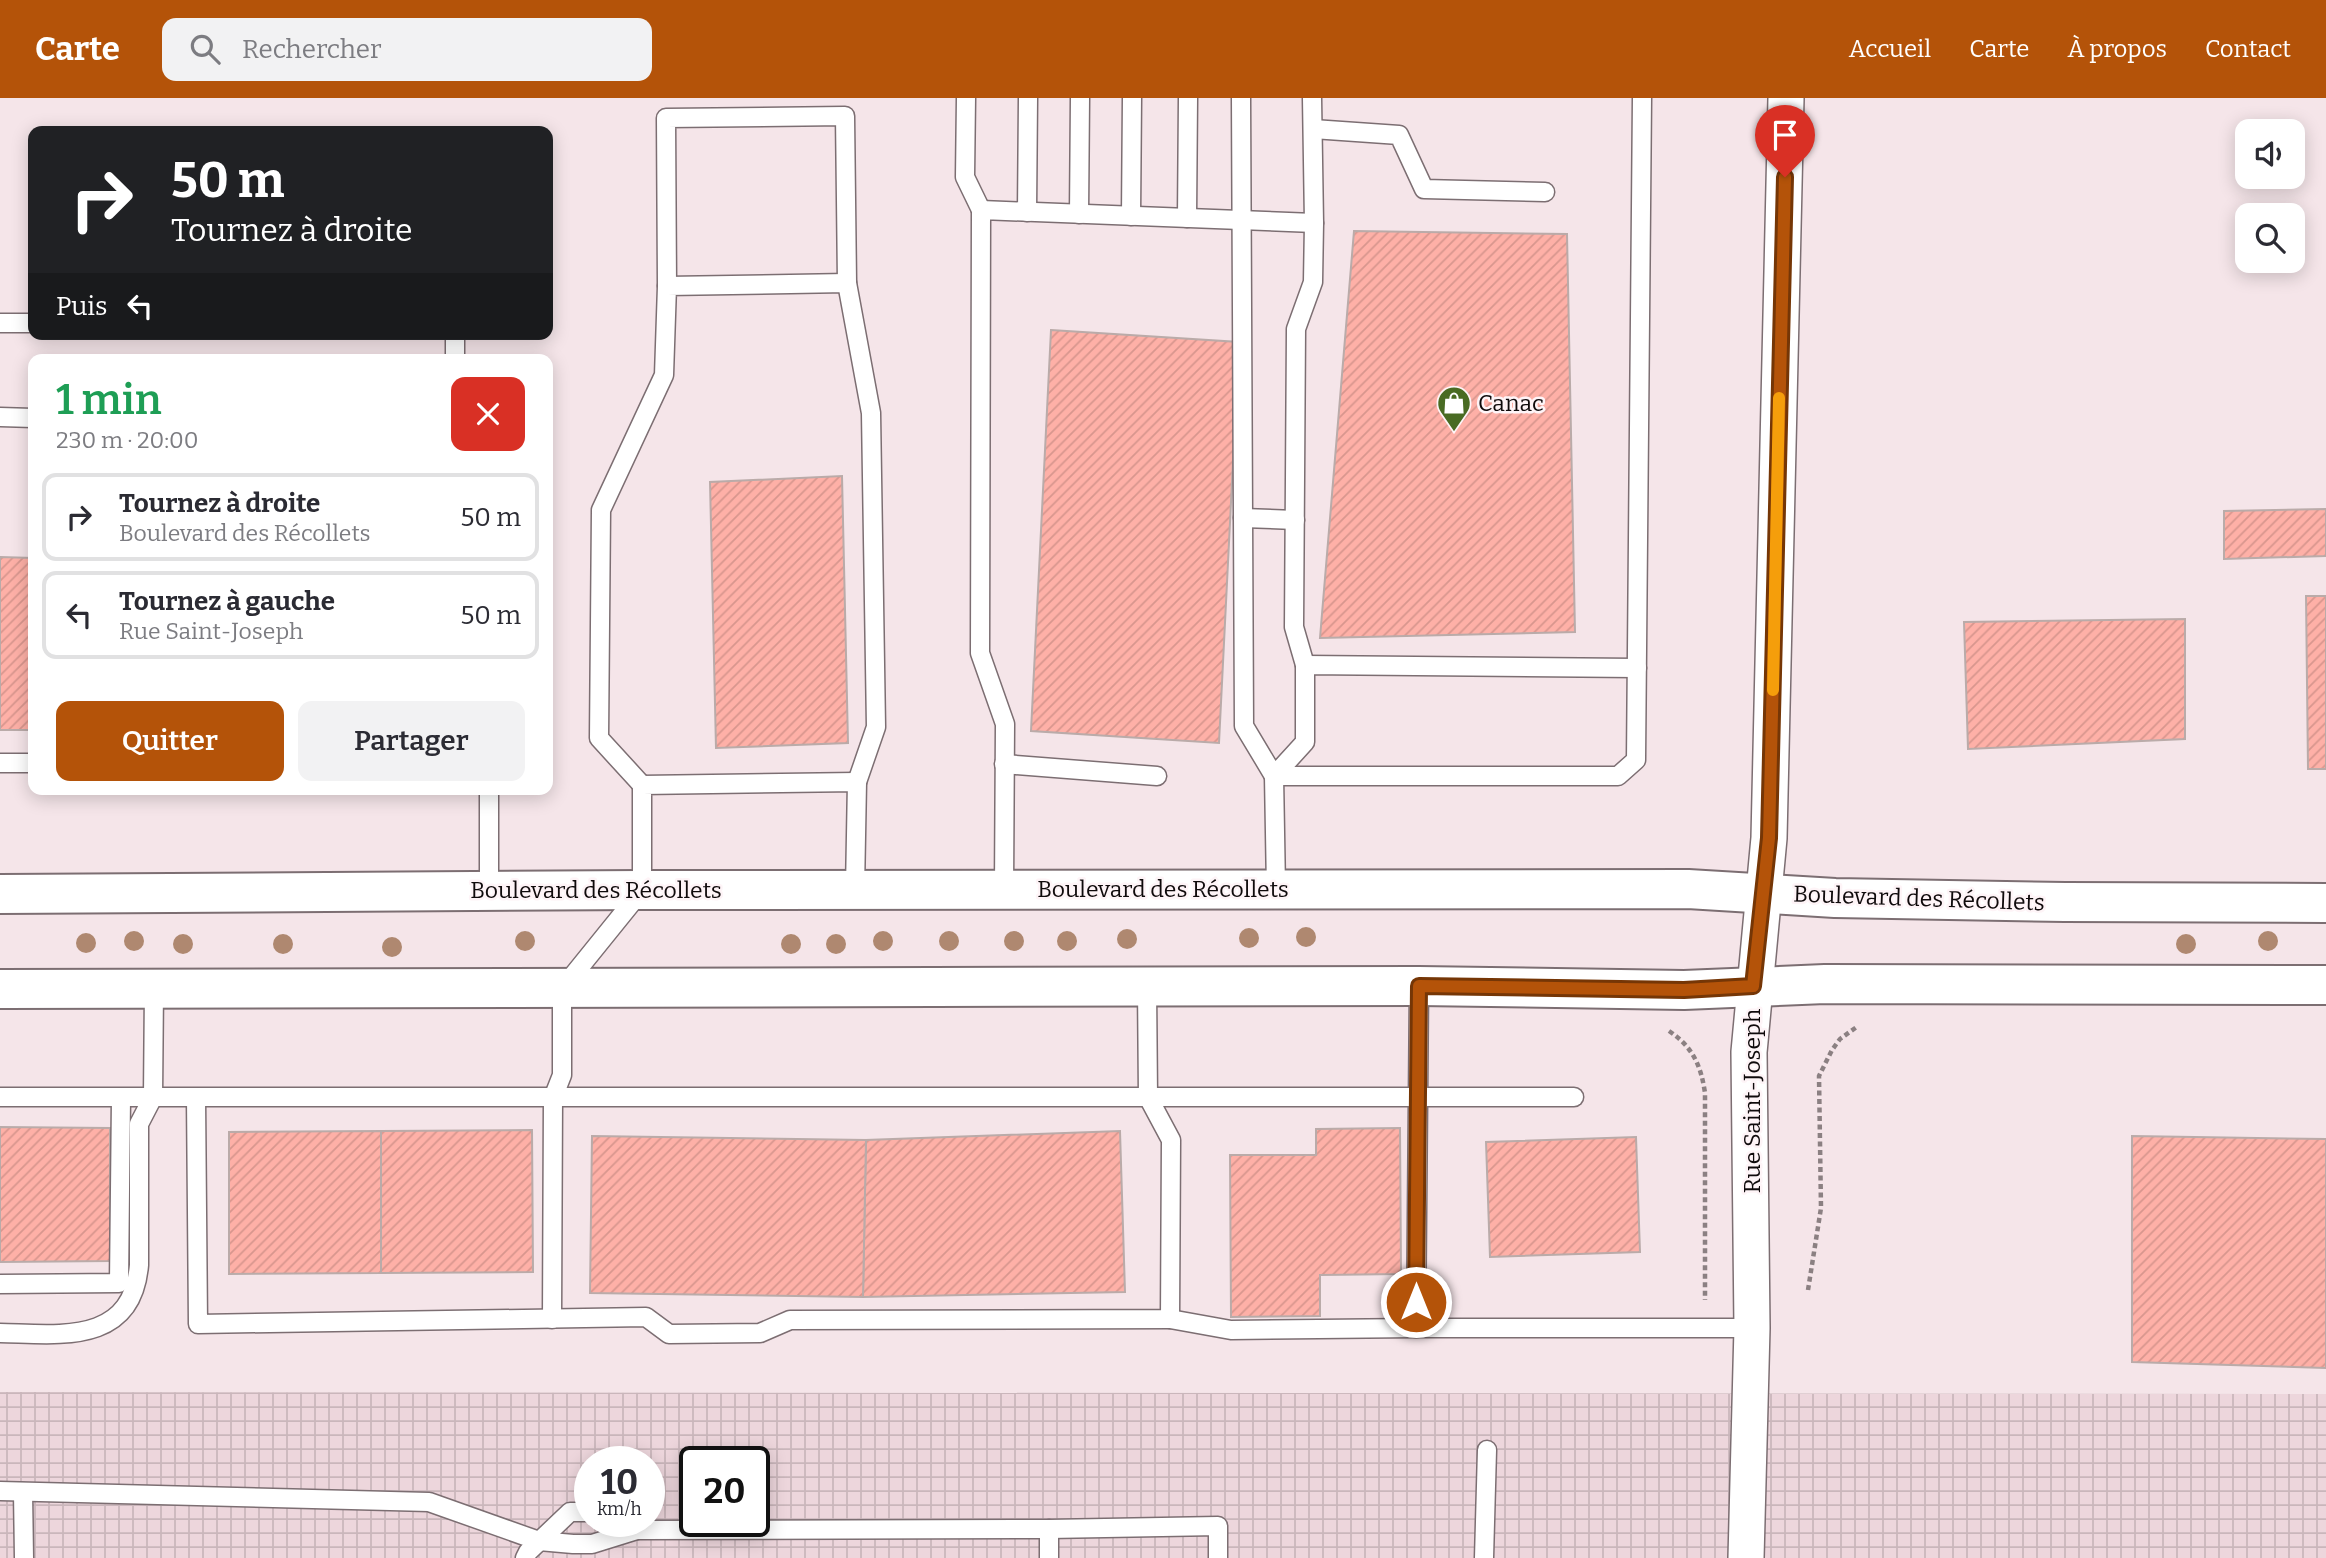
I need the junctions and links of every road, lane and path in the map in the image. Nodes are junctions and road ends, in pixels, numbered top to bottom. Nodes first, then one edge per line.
1 (966, 98) edge
2 (1028, 98) edge
3 (1080, 98) edge
4 (1132, 98) edge
5 (1188, 98) edge
6 (1241, 98) edge
7 (1312, 98) edge
8 (1642, 98) edge
9 (1786, 98) edge
10 (1313, 129) junction
11 (1545, 192) dead end
12 (981, 210) junction
13 (1027, 212) junction
14 (1079, 214) junction
15 (1131, 216) junction
16 (1187, 218) junction
17 (1242, 220) junction
18 (1314, 223) junction
19 (847, 283) junction
20 (667, 286) junction
21 (0, 323) edge
22 (28, 323) edge
23 (0, 417) edge
24 (28, 418) edge
25 (1243, 518) junction
26 (1295, 520) junction
27 (1306, 665) junction
28 (1637, 668) junction
29 (28, 763) edge
30 (0, 764) edge
31 (1004, 764) junction
32 (1157, 776) dead end
33 (1274, 776) junction
34 (857, 782) junction
35 (642, 785) junction
36 (489, 795) edge
37 (855, 889) junction
38 (1004, 889) junction
39 (1276, 889) junction
40 (489, 890) junction
41 (642, 890) junction
42 (1762, 893) junction
43 (0, 894) edge
44 (2326, 903) edge
45 (2326, 985) edge
46 (1419, 986) junction
47 (1753, 986) junction
48 (1147, 987) junction
49 (154, 988) junction
50 (0, 989) edge
51 (562, 989) junction
52 (1681, 1039) dead end
53 (1840, 1039) dead end
54 (0, 1097) edge
55 (153, 1097) junction
56 (1148, 1097) junction
57 (1418, 1097) junction
58 (1574, 1097) dead end
59 (121, 1098) junction
60 (195, 1098) junction
61 (553, 1098) junction
62 (0, 1284) edge
63 (1808, 1290) dead end
64 (1705, 1304) dead end
65 (552, 1319) junction
66 (1170, 1319) junction
67 (1416, 1328) junction
68 (1752, 1328) junction
69 (0, 1333) edge
70 (1487, 1450) dead end
71 (0, 1491) edge
72 (23, 1492) junction
73 (574, 1512) edge
74 (1049, 1529) junction
75 (665, 1530) edge
76 (614, 1537) edge
77 (539, 1541) junction
78 (23, 1558) edge
79 (525, 1558) edge
80 (1049, 1558) edge
81 (1218, 1558) edge
82 (1484, 1558) edge
83 (1746, 1558) edge

1 - 12 lane
2 - 13 lane
3 - 14 lane
4 - 15 lane
5 - 16 lane
6 - 17 lane
7 - 10 lane
8 - 28 lane
9 - 42 street, Rue Saint-Joseph
10 - 11 lane
10 - 18 lane
12 - 13 lane
12 - 31 lane
13 - 14 lane
14 - 15 lane
15 - 16 lane
16 - 17 lane
17 - 18 lane
17 - 25 lane
18 - 26 lane
19 - 20 lane
19 - 20 lane
19 - 34 lane
20 - 35 lane
21 - 22 lane
23 - 24 lane
25 - 26 lane
25 - 33 lane
26 - 27 lane
27 - 28 lane
27 - 33 lane
28 - 33 lane
29 - 30 lane
31 - 32 lane
31 - 38 lane
33 - 39 lane
34 - 35 lane
34 - 37 lane
35 - 41 lane
36 - 40 lane
37 - 38 main road, Boulevard des Récollets
37 - 41 main road, Boulevard des Récollets
38 - 39 main road, Boulevard des Récollets
39 - 42 main road, Boulevard des Récollets
40 - 41 main road, Boulevard des Récollets
40 - 43 main road, Boulevard des Récollets
41 - 51 lane
42 - 44 main road, Boulevard des Récollets
42 - 47 street, Rue Saint-Joseph
45 - 47 main road
46 - 47 main road
46 - 48 main road
46 - 57 lane
47 - 68 street, Rue Saint-Joseph
48 - 51 main road
48 - 56 lane
49 - 50 main road
49 - 51 main road
49 - 55 lane
51 - 61 lane
52 - 64 path, Rue Saint-Joseph
53 - 63 path
54 - 59 lane
55 - 59 lane
55 - 60 lane
55 - 69 lane
56 - 57 lane
56 - 61 lane
56 - 66 lane
57 - 58 lane
57 - 67 lane
59 - 62 lane
60 - 61 lane
60 - 65 lane
61 - 65 lane
65 - 66 lane
66 - 67 lane
67 - 68 lane
68 - 83 street, Rue Saint-Joseph
70 - 82 lane
71 - 72 lane
72 - 77 lane
72 - 78 lane
73 - 77 lane
74 - 75 lane
74 - 80 lane
74 - 81 lane
76 - 77 lane
77 - 79 lane

